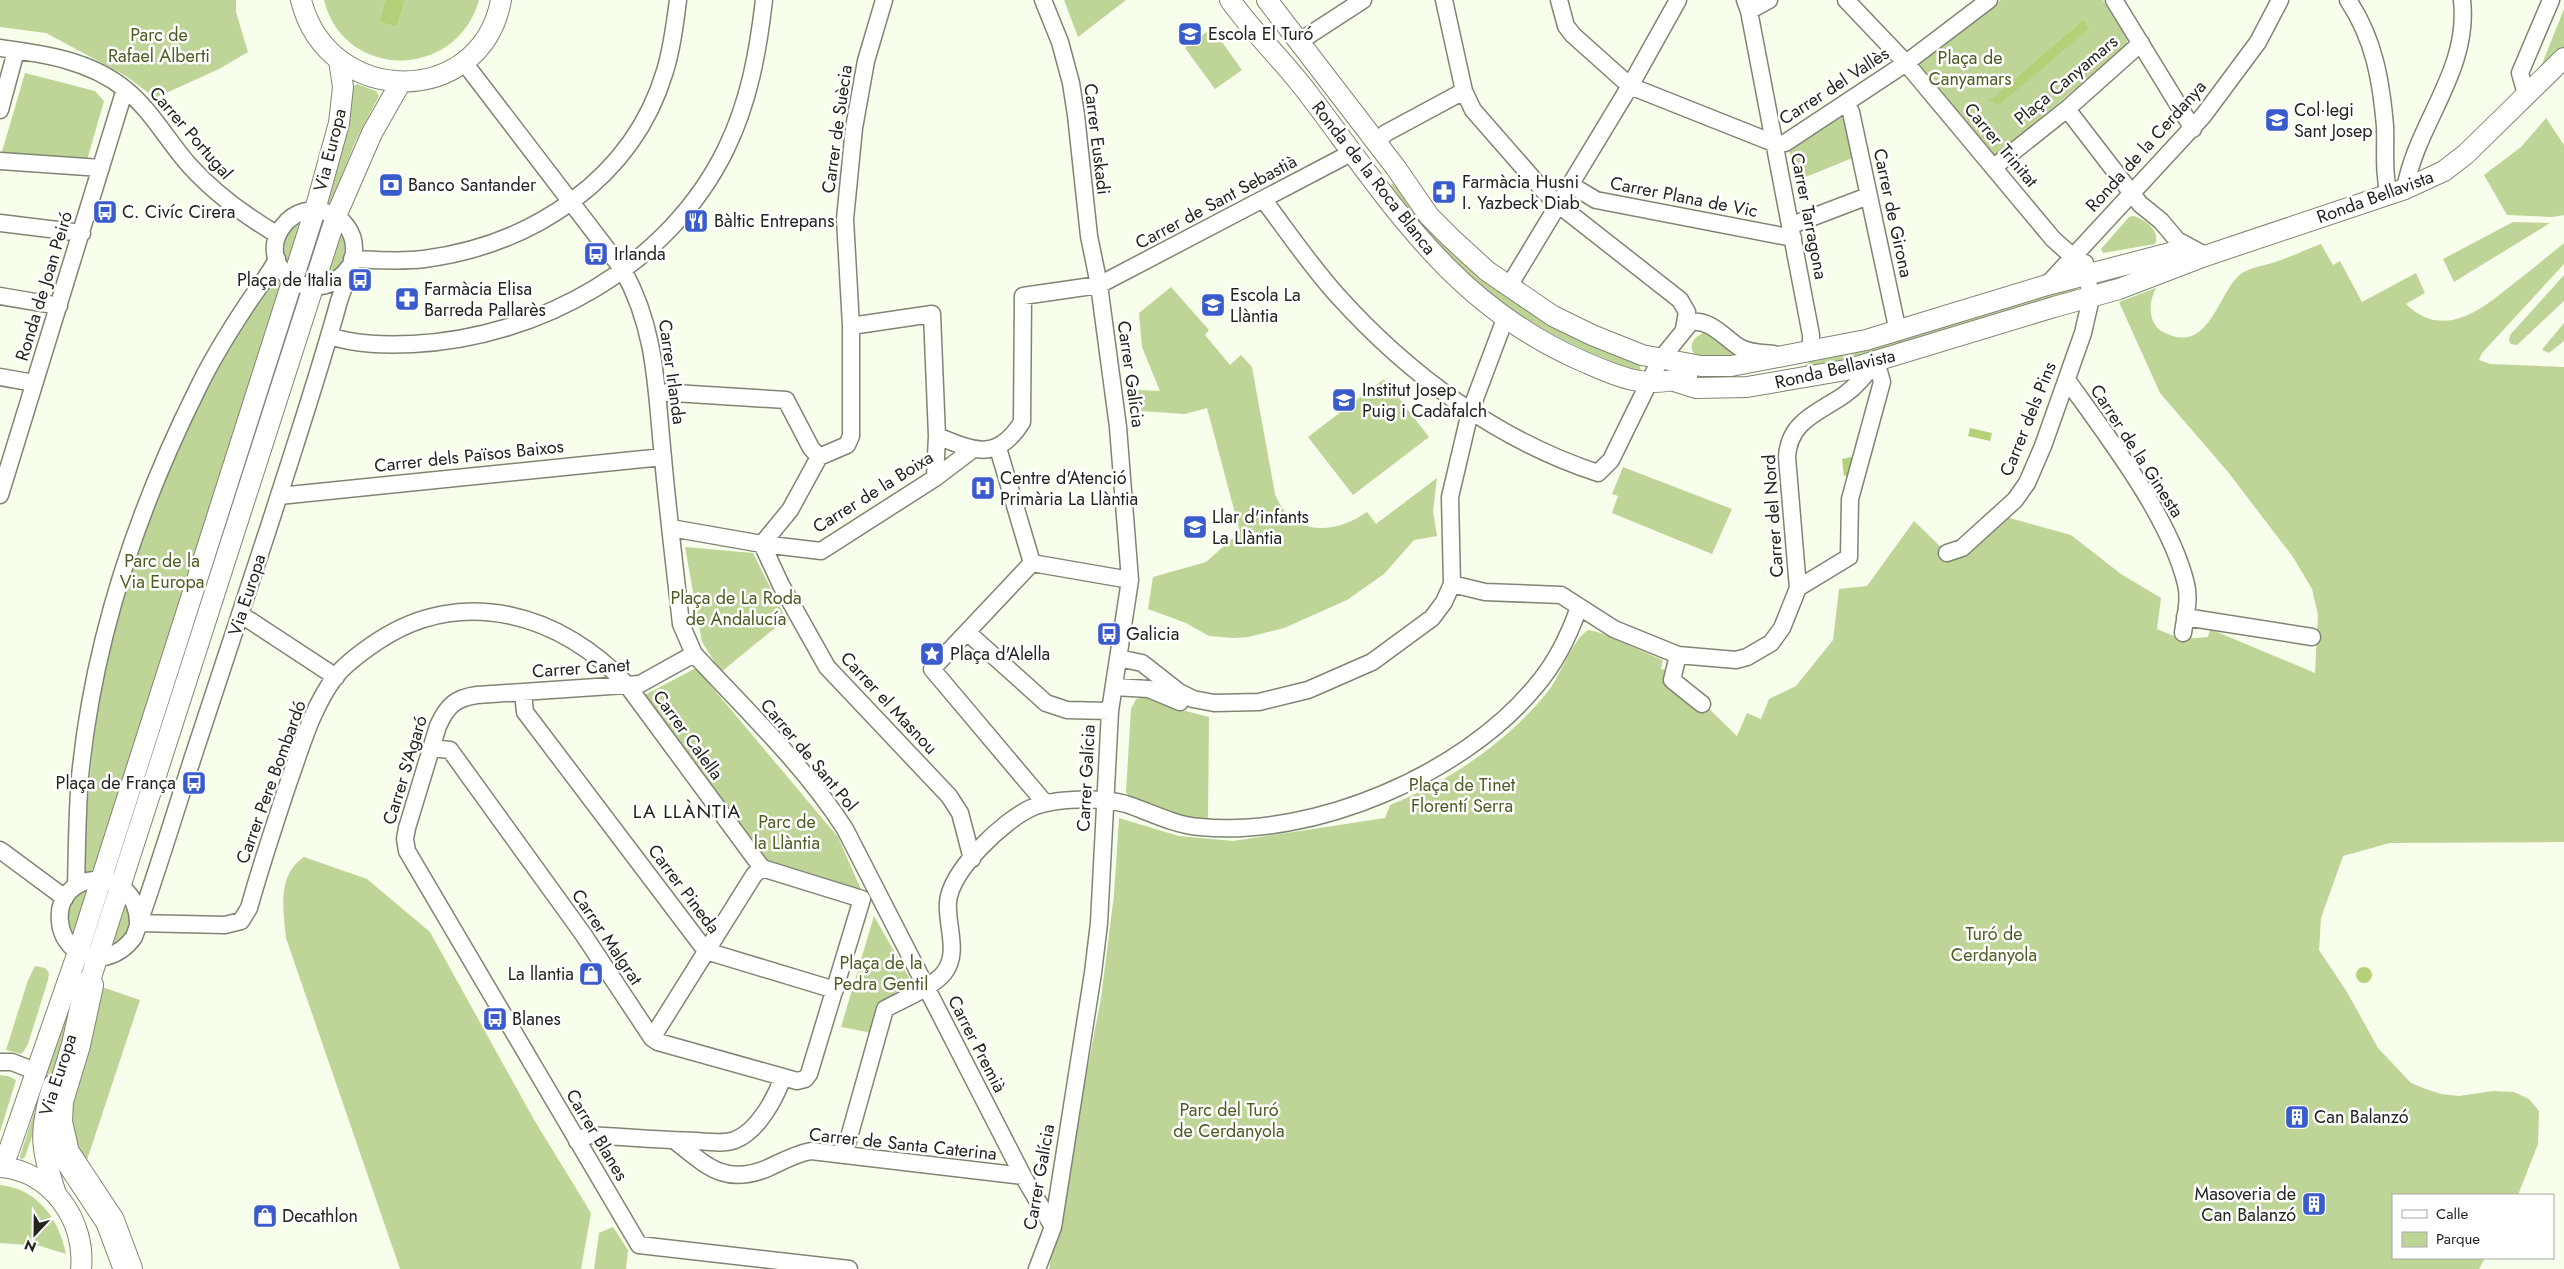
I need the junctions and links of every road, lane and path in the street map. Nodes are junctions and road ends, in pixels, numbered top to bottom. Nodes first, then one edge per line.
1 (302, 0) edge
2 (507, 0) edge
3 (678, 0) edge
4 (764, 0) edge
5 (884, 0) edge
6 (1043, 0) edge
7 (1230, 0) edge
8 (1267, 0) edge
9 (1362, 0) edge
10 (1444, 0) edge
11 (1559, 0) edge
12 (1678, 0) edge
13 (1769, 0) edge
14 (1846, 0) edge
15 (2114, 0) edge
16 (2280, 0) edge
17 (2348, 0) edge
18 (2462, 0) edge
19 (2551, 0) edge
20 (1979, 3) edge
21 (1747, 5) edge
22 (498, 9) edge
23 (1300, 41) junction
24 (2141, 43) junction
25 (8, 49) edge
26 (2564, 58) edge
27 (338, 60) junction
28 (463, 61) junction
29 (1906, 63) junction
30 (401, 82) junction
31 (1630, 86) junction
32 (125, 89) junction
33 (1464, 91) junction
34 (2526, 94) junction
35 (1846, 103) junction
36 (2067, 109) junction
37 (0, 110) edge
38 (2193, 129) junction
39 (1375, 142) junction
40 (1776, 144) junction
41 (1351, 153) junction
42 (0, 161) edge
43 (1994, 167) junction
44 (101, 168) junction
45 (1570, 185) junction
46 (2397, 192) junction
47 (2131, 194) junction
48 (1868, 196) junction
49 (1263, 199) junction
50 (571, 203) junction
51 (1559, 205) junction
52 (315, 210) junction
53 (336, 216) junction
54 (2161, 221) junction
55 (0, 223) edge
56 (1793, 232) junction
57 (82, 233) junction
58 (278, 235) junction
59 (2087, 242) junction
60 (2160, 256) junction
61 (2205, 256) junction
62 (2073, 258) junction
63 (277, 259) junction
64 (351, 262) junction
65 (622, 270) junction
66 (2086, 273) junction
67 (294, 281) junction
68 (2131, 284) junction
69 (2047, 285) junction
70 (1099, 286) junction
71 (1509, 286) junction
72 (314, 287) junction
73 (0, 296) edge
74 (2092, 298) junction
75 (59, 306) junction
76 (1505, 320) junction
77 (851, 326) junction
78 (1684, 329) junction
79 (1898, 332) junction
80 (330, 336) junction
81 (1802, 354) junction
82 (1651, 357) junction
83 (1876, 361) junction
84 (0, 377) edge
85 (2067, 380) junction
86 (1674, 381) junction
87 (1638, 382) junction
88 (34, 383) junction
89 (658, 392) junction
90 (1470, 412) junction
91 (937, 436) junction
92 (998, 448) junction
93 (972, 450) junction
94 (663, 457) junction
95 (819, 457) junction
96 (935, 478) junction
97 (0, 495) edge
98 (279, 496) junction
99 (671, 528) junction
100 (762, 544) junction
101 (1947, 553) dead end
102 (1032, 563) junction
103 (1130, 580) junction
104 (1452, 584) junction
105 (1798, 588) junction
106 (1579, 607) junction
107 (240, 614) junction
108 (968, 632) junction
109 (2312, 636) dead end
110 (694, 654) junction
111 (1678, 655) junction
112 (1118, 658) junction
113 (336, 677) junction
114 (627, 685) junction
115 (1114, 687) junction
116 (523, 692) junction
117 (463, 697) joint
118 (1702, 704) dead end
119 (1110, 711) junction
120 (432, 748) junction
121 (1104, 802) junction
122 (1045, 803) junction
123 (0, 850) edge
124 (972, 859) junction
125 (413, 863) joint
126 (762, 868) junction
127 (101, 879) junction
128 (120, 885) junction
129 (71, 892) junction
130 (869, 896) junction
131 (138, 923) junction
132 (706, 951) junction
133 (87, 955) junction
134 (89, 985) junction
135 (925, 986) junction
136 (834, 990) junction
137 (652, 1038) junction
138 (0, 1062) edge
139 (35, 1071) junction
140 (790, 1079) junction
141 (675, 1140) junction
142 (577, 1141) junction
143 (844, 1155) junction
144 (0, 1162) edge
145 (0, 1167) edge
146 (1022, 1176) junction
147 (56, 1194) junction
148 (1053, 1226) junction
149 (82, 1266) edge
150 (128, 1269) edge
151 (849, 1269) edge
152 (1037, 1269) edge

1 - 27 street
2 - 22 street
3 - 50 street
4 - 65 street
5 - 77 street, Carrer de Suècia
6 - 70 street, Carrer Euskadi
7 - 41 street, Ronda de la Roca Blanca
8 - 23 street, Ronda de la Roca Blanca
9 - 23 street
10 - 33 street
11 - 31 street
12 - 31 street
13 - 21 street
14 - 29 street, Carrer Trinitat
15 - 24 street
16 - 38 street, Ronda de la Cerdanya
17 - 46 street
18 - 46 street
19 - 34 street
20 - 29 street, Carrer del Vallès
21 - 40 street, Carrer Tarragona
22 - 28 street
23 - 39 street, Ronda de la Roca Blanca
24 - 36 street, Plaça Canyamars
24 - 38 street
25 - 32 street, Carrer Portugal
25 - 37 street
26 - 34 street, Ronda Bellavista
27 - 30 street
27 - 52 street, Via Europa
28 - 30 street
28 - 50 street, Carrer Irlanda
29 - 35 street, Carrer del Vallès
29 - 43 street, Carrer Trinitat
30 - 53 street, Via Europa
31 - 40 street, Carrer del Vallès
31 - 45 street
32 - 44 street, Ronda de Joan Peiró
32 - 58 street, Carrer Portugal
33 - 39 street
33 - 51 street
34 - 46 street, Ronda Bellavista
35 - 40 street, Carrer del Vallès
35 - 48 street, Carrer de Girona
36 - 43 street, Plaça Canyamars
36 - 47 street
38 - 47 street, Ronda de la Cerdanya
39 - 71 street, Ronda de la Roca Blanca
40 - 56 street, Carrer Tarragona
41 - 49 street, Carrer de Sant Sebastià
41 - 76 street, Ronda de la Roca Blanca
42 - 44 street
43 - 62 street, Carrer Trinitat
44 - 57 street, Ronda de Joan Peiró
45 - 51 street
45 - 56 street, Carrer Plana de Vic
46 - 61 street, Ronda Bellavista
47 - 54 street
47 - 59 street, Ronda de la Cerdanya
48 - 56 street
48 - 79 street, Carrer de Girona
49 - 70 street, Carrer de Sant Sebastià
49 - 90 street
50 - 64 street
50 - 65 street, Carrer Irlanda
51 - 71 street
51 - 78 street
52 - 53 street, Via Europa
52 - 58 street, Via Europa
52 - 67 street, Via Europa
53 - 64 street, Via Europa
53 - 72 street, Via Europa
54 - 60 street
54 - 61 street
55 - 57 street
56 - 81 street, Carrer Tarragona
57 - 75 street, Ronda de Joan Peiró
58 - 63 street
59 - 62 street, Ronda de la Cerdanya
59 - 66 street
60 - 61 street, Ronda Bellavista
60 - 66 street, Ronda Bellavista
60 - 68 street, Ronda Bellavista
61 - 68 street, Ronda Bellavista
62 - 66 street, Carrer Trinitat
62 - 69 street, Ronda de la Cerdanya
63 - 67 street
63 - 129 street
64 - 72 street
64 - 80 street, Via Europa
65 - 80 street
65 - 89 street, Carrer Irlanda
66 - 69 street, Ronda Bellavista
66 - 74 street
67 - 72 street
67 - 127 street, Via Europa
68 - 74 street, Ronda Bellavista
69 - 79 street, Ronda Bellavista
70 - 92 street
70 - 103 street, Carrer Galícia
71 - 82 street, Ronda de la Roca Blanca
72 - 128 street, Via Europa
73 - 75 street
74 - 83 street, Ronda Bellavista
74 - 85 street, Carrer dels Pins
75 - 88 street, Ronda de Joan Peiró
76 - 87 street, Ronda de la Roca Blanca
76 - 90 street
77 - 91 street
77 - 95 street, Carrer de Suècia
78 - 81 street
78 - 82 street
79 - 81 street, Ronda Bellavista
80 - 98 street, Via Europa
81 - 82 street, Ronda Bellavista
81 - 86 street, Ronda Bellavista
82 - 86 street
82 - 87 street
83 - 86 street, Ronda Bellavista
83 - 105 street
83 - 105 street, Carrer del Nord
84 - 88 street
85 - 101 street, Carrer dels Pins
85 - 109 street, Carrer de la Ginesta
86 - 87 street, Ronda de la Roca Blanca
87 - 90 street
88 - 97 street, Ronda de Joan Peiró
89 - 94 street, Carrer Irlanda
89 - 95 street
90 - 104 street
91 - 93 street
91 - 96 street
92 - 93 street
92 - 102 street
93 - 96 street, Carrer de la Boixa
94 - 98 street, Carrer dels Països Baixos
94 - 99 street, Carrer Irlanda
95 - 100 street
96 - 100 street, Carrer de la Boixa
98 - 107 street, Via Europa
99 - 100 street, Carrer de la Boixa
99 - 110 street, Carrer Irlanda
100 - 124 street, Carrer el Masnou
102 - 103 street
102 - 108 street
103 - 112 street, Carrer Galícia
104 - 106 street
104 - 112 street
104 - 115 street
105 - 111 street
106 - 111 street
106 - 121 street
107 - 113 street
107 - 131 street, Via Europa
108 - 119 street
108 - 122 street
110 - 114 street, Carrer Canet
110 - 130 street, Carrer de Sant Pol
111 - 118 street
112 - 115 street, Carrer Galícia
113 - 114 street, Carrer Pere Bombardó
113 - 131 street, Carrer Pere Bombardó
114 - 116 street, Carrer Canet
114 - 126 street, Carrer Calella
115 - 119 street, Carrer Galícia
116 - 117 street, Carrer Canet
116 - 132 street, Carrer Pineda
117 - 120 street, Carrer S'Agaró
119 - 121 street, Carrer Galícia
120 - 125 street, Carrer S'Agaró
120 - 137 street, Carrer Malgrat
121 - 122 street
121 - 148 street, Carrer Galícia
122 - 124 street
123 - 129 street
124 - 135 street
125 - 142 street, Carrer Blanes
126 - 130 street
126 - 132 street
127 - 128 street
127 - 129 street
127 - 133 street, Via Europa
128 - 131 street
128 - 133 street, Via Europa
129 - 133 street
130 - 135 street, Carrer Premià
130 - 136 street
131 - 133 street, Via Europa
132 - 136 street, Carrer Pineda
132 - 137 street
133 - 134 street, Via Europa
133 - 139 street, Via Europa
134 - 147 street, Via Europa
134 - 150 highway
135 - 143 street
135 - 146 street, Carrer Premià
136 - 140 street
137 - 140 street
138 - 139 street
139 - 144 street, Via Europa
140 - 141 street
141 - 142 street
141 - 143 street, Carrer de Santa Caterina
142 - 151 street, Carrer Blanes
143 - 146 street, Carrer de Santa Caterina
145 - 147 street
146 - 148 street, Carrer Premià
147 - 149 street
148 - 152 street, Carrer Galícia

